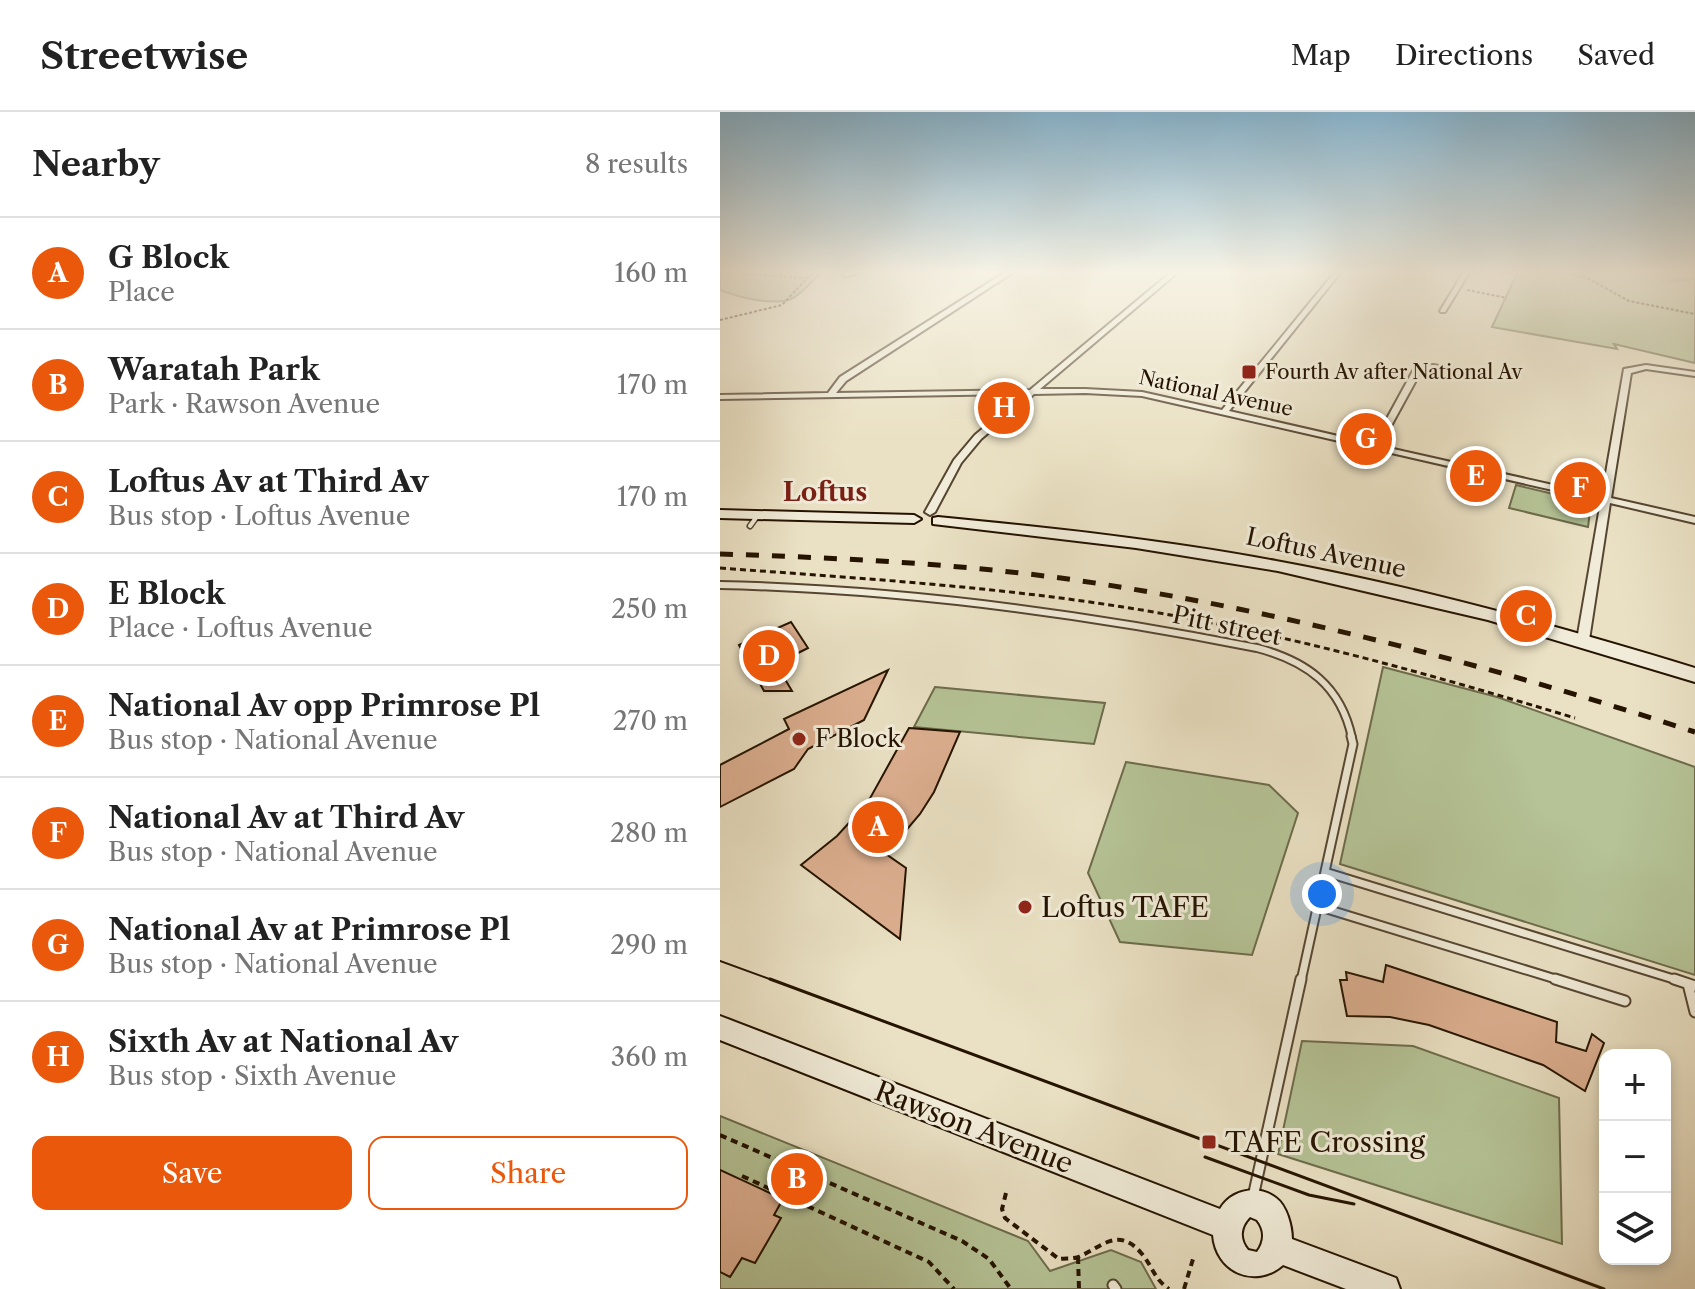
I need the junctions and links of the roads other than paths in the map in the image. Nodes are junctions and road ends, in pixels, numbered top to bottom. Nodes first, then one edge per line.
1 (923, 328) edge
2 (1108, 328) edge
3 (1292, 328) edge
4 (1695, 374) edge
5 (1479, 375) dead end
6 (1032, 392) junction
7 (831, 394) junction
8 (720, 397) edge
9 (1225, 411) junction
10 (1376, 446) junction
11 (1604, 500) junction
12 (720, 514) edge
13 (934, 517) junction
14 (1695, 520) edge
15 (720, 585) edge
16 (1583, 640) junction
17 (1695, 675) edge
18 (1325, 872) junction
19 (1317, 906) junction
20 (1692, 985) edge
21 (1625, 1001) dead end
22 (1695, 1012) edge
23 (720, 1028) edge
24 (1252, 1203) junction
25 (1227, 1226) junction
26 (1277, 1248) junction
27 (1385, 1289) edge

1 - 7 street
2 - 6 street
3 - 9 street
4 - 11 street
5 - 10 street
6 - 7 street, National Avenue
6 - 9 street, National Avenue
6 - 13 street
7 - 8 street, National Avenue
9 - 10 street, National Avenue
10 - 11 street, National Avenue
11 - 14 street, National Avenue
11 - 16 street
12 - 13 street, Loftus Avenue
13 - 16 street, Loftus Avenue
15 - 18 lane, Pitt street
16 - 17 street, Loftus Avenue
18 - 19 lane, Pitt street
18 - 20 lane
19 - 21 lane
19 - 24 lane, Pitt street
20 - 22 lane
23 - 25 street, Rawson Avenue
24 - 25 street
24 - 26 street
25 - 26 street
26 - 27 street

